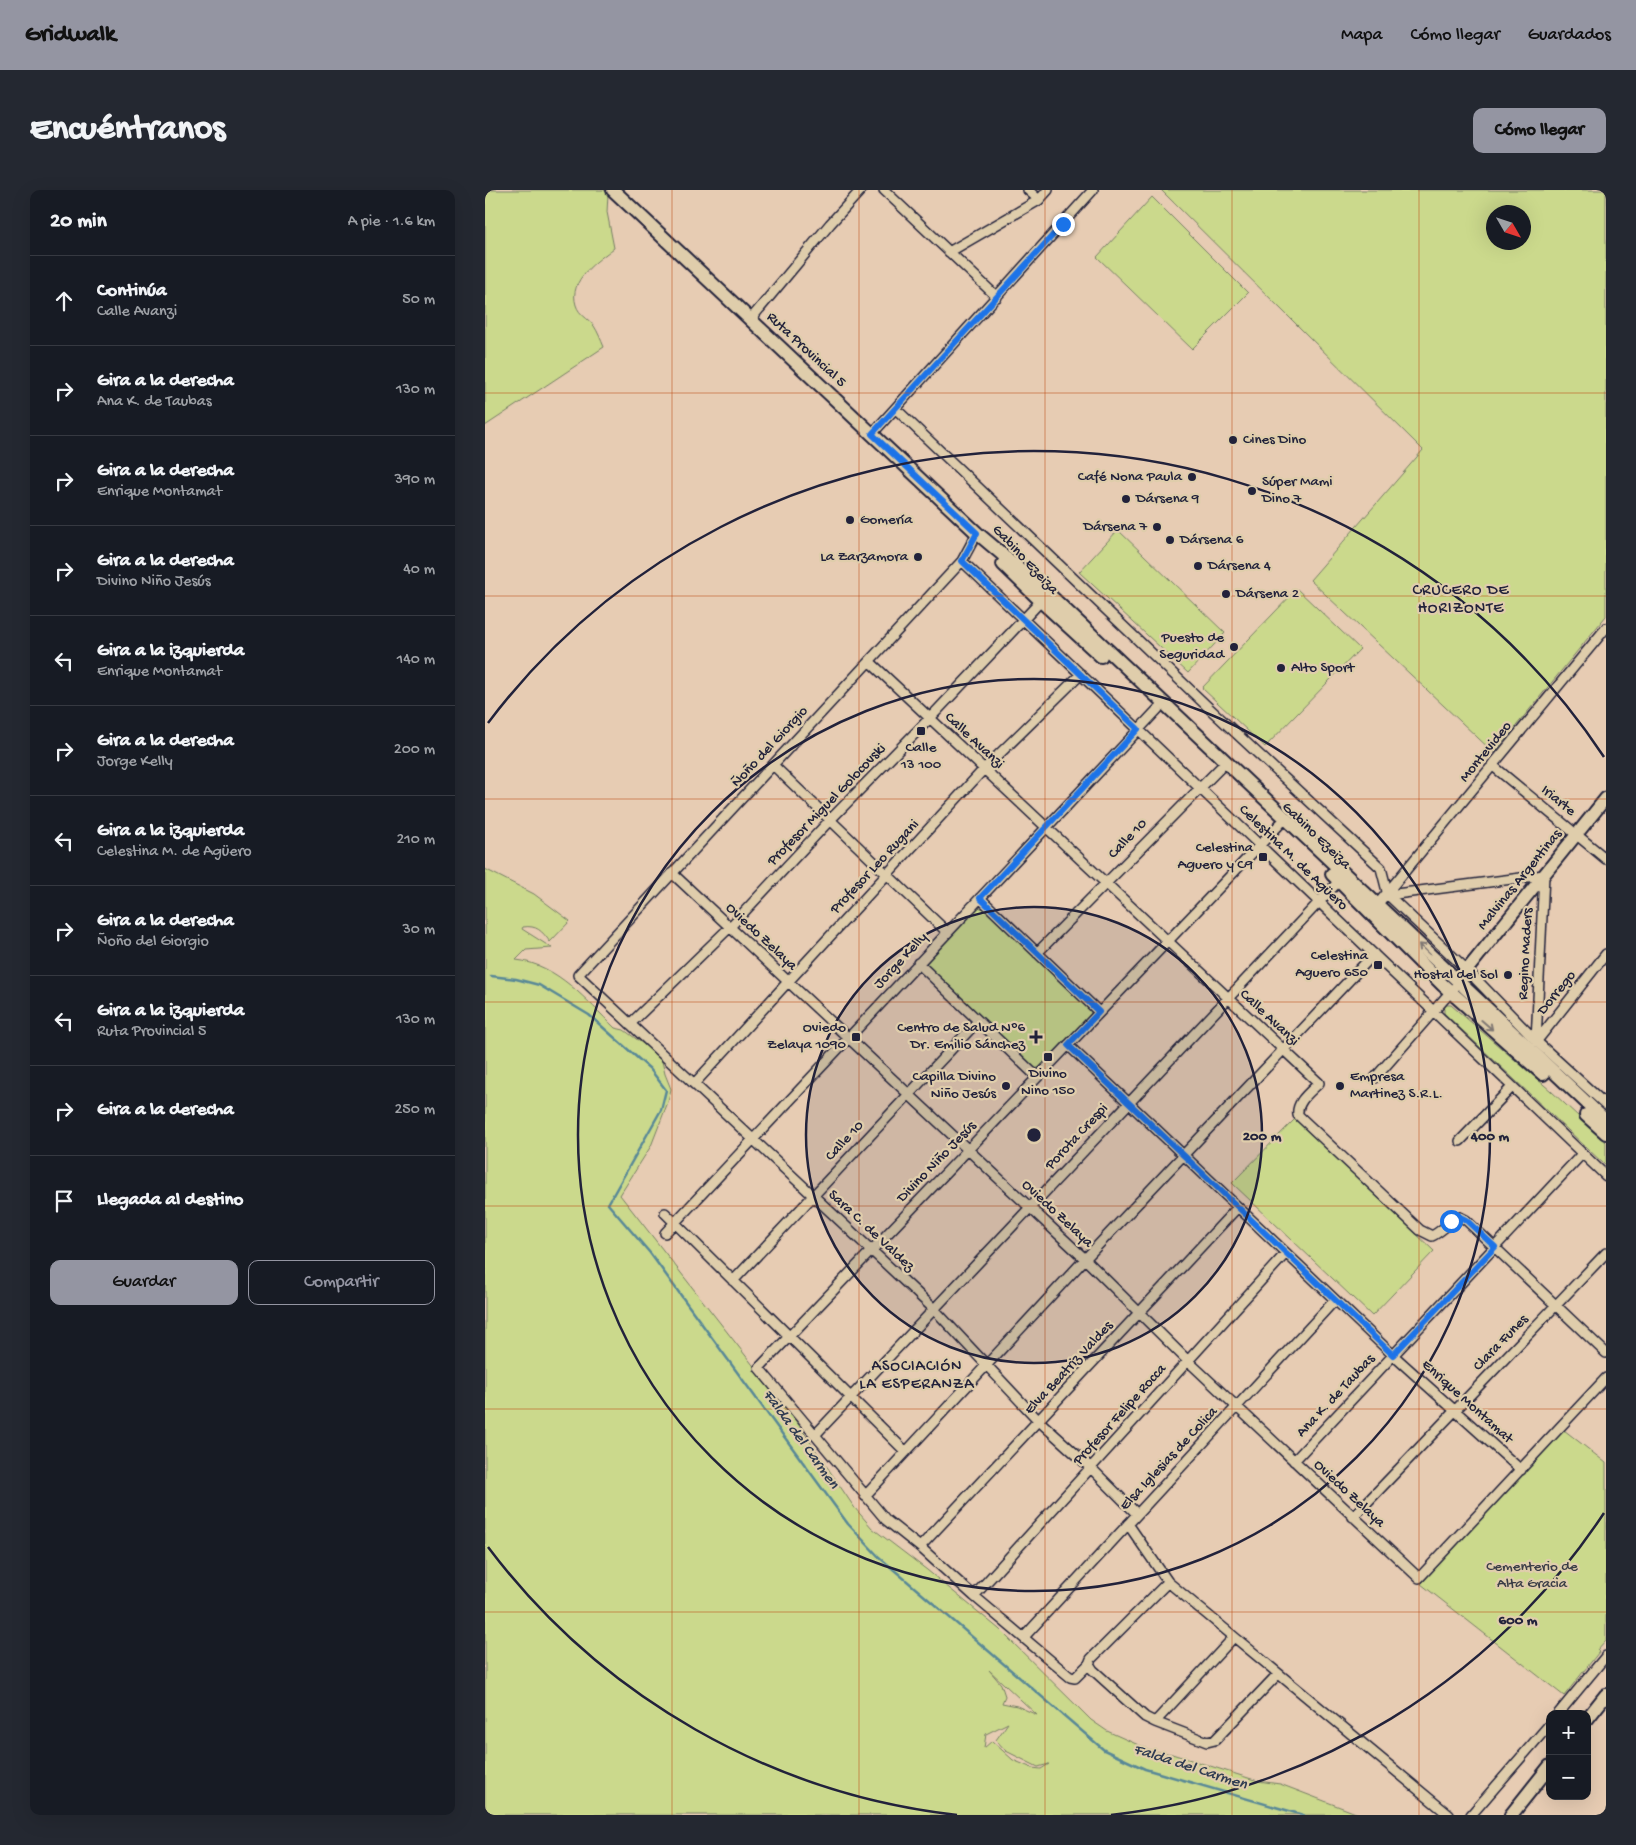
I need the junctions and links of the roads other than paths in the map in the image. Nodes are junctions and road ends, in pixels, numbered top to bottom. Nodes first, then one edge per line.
1 (613, 190) edge
2 (861, 190) edge
3 (884, 190) edge
4 (1028, 190) edge
5 (1047, 190) edge
6 (1093, 190) edge
7 (1039, 200) junction
8 (949, 252) junction
9 (997, 297) junction
10 (749, 319) junction
11 (896, 409) junction
12 (872, 434) junction
13 (977, 533) junction
14 (962, 561) junction
15 (1041, 601) junction
16 (1023, 619) junction
17 (1606, 628) edge
18 (869, 661) junction
19 (1081, 674) junction
20 (1157, 709) junction
21 (931, 718) junction
22 (1138, 729) junction
23 (773, 765) junction
24 (1492, 765) junction
25 (1220, 768) junction
26 (985, 769) junction
27 (1199, 787) junction
28 (1606, 798) edge
29 (830, 820) junction
30 (1280, 824) junction
31 (1046, 827) junction
32 (1577, 834) junction
33 (1259, 845) junction
34 (1606, 859) edge
35 (672, 873) junction
36 (887, 875) junction
37 (1544, 875) junction
38 (1339, 881) junction
39 (1105, 882) junction
40 (1388, 895) junction
41 (980, 898) junction
42 (1318, 902) junction
43 (1377, 905) junction
44 (730, 927) junction
45 (947, 932) junction
46 (1168, 941) junction
47 (1037, 953) junction
48 (1374, 954) junction
49 (1606, 954) edge
50 (917, 963) junction
51 (1467, 970) junction
52 (578, 975) joint
53 (788, 981) junction
54 (1455, 987) junction
55 (1228, 998) junction
56 (1099, 1012) junction
57 (1434, 1012) junction
58 (977, 1020) junction
59 (630, 1024) junction
60 (848, 1038) junction
61 (1068, 1045) junction
62 (1533, 1045) junction
63 (1283, 1050) junction
64 (1037, 1077) junction
65 (1375, 1078) dead end
66 (694, 1084) junction
67 (1512, 1087) junction
68 (908, 1093) junction
69 (1128, 1103) junction
70 (1604, 1110) edge
71 (1606, 1133) edge
72 (753, 1139) junction
73 (1460, 1141) dead end
74 (968, 1150) junction
75 (1582, 1154) junction
76 (1183, 1156) junction
77 (1606, 1176) edge
78 (813, 1195) junction
79 (1030, 1207) junction
80 (1238, 1207) junction
81 (665, 1213) dead end
82 (675, 1222) junction
83 (665, 1233) dead end
84 (1495, 1247) junction
85 (872, 1250) junction
86 (1286, 1253) junction
87 (1606, 1253) edge
88 (1085, 1259) junction
89 (733, 1281) junction
90 (1335, 1300) junction
91 (1556, 1305) junction
92 (934, 1308) junction
93 (1139, 1313) junction
94 (789, 1336) junction
95 (1606, 1353) edge
96 (1393, 1355) junction
97 (1187, 1361) junction
98 (988, 1364) junction
99 (1606, 1378) edge
100 (851, 1397) junction
101 (1237, 1406) junction
102 (1455, 1410) junction
103 (1038, 1420) junction
104 (815, 1435) junction
105 (906, 1452) junction
106 (1294, 1461) junction
107 (1091, 1468) junction
108 (1521, 1470) junction
109 (865, 1496) junction
110 (1137, 1514) junction
111 (1353, 1517) junction
112 (1128, 1524) junction
113 (919, 1547) junction
114 (1167, 1582) junction
115 (974, 1596) junction
116 (1024, 1637) junction
117 (1234, 1637) junction
118 (1606, 1656) edge
119 (1089, 1664) junction
120 (1606, 1666) edge
121 (1278, 1674) junction
122 (1606, 1695) edge
123 (1568, 1702) junction
124 (1561, 1710) edge
125 (1591, 1714) edge
126 (1155, 1722) junction
127 (1546, 1729) edge
128 (1546, 1771) edge
129 (1449, 1815) edge
130 (1471, 1815) edge
131 (1511, 1815) edge

1 - 10 main road, Ruta Provincial 5
2 - 10 street
3 - 8 street
4 - 7 street
5 - 7 street
6 - 9 street
7 - 8 street
8 - 9 street
9 - 11 street
10 - 12 main road, Ruta Provincial 5
11 - 12 street
11 - 40 street
12 - 13 main road, Ruta Provincial 5
13 - 14 street, Ñoño del Giorgio
13 - 15 main road, Gabino Ezeiza
13 - 43 main road, Gabino Ezeiza
14 - 16 street, Celestina M. de Agüero
14 - 18 street, Ñoño del Giorgio
15 - 16 street, Profesor Miguel Golocovski
15 - 20 main road, Gabino Ezeiza
16 - 19 street, Celestina M. de Agüero
16 - 21 street, Profesor Miguel Golocovski
17 - 24 street, Montevideo
18 - 21 street, Calle Avanzi
18 - 23 street, Ñoño del Giorgio
19 - 22 street, Celestina M. de Agüero
19 - 26 street, Profesor Leo Rugani
20 - 22 street, Jorge Kelly
20 - 25 main road, Gabino Ezeiza
21 - 26 street, Calle Avanzi
21 - 29 street, Profesor Miguel Golocovski
22 - 27 street, Celestina M. de Agüero
22 - 31 street, Jorge Kelly
23 - 29 street
23 - 35 street, Ñoño del Giorgio
24 - 32 street, Iriarte
24 - 40 street, Montevideo
25 - 27 street, Calle 10
25 - 30 main road, Gabino Ezeiza
26 - 31 street, Calle Avanzi
26 - 36 street, Profesor Leo Rugani
27 - 33 street, Celestina M. de Agüero
27 - 39 street, Calle 10
28 - 32 street, Malvinas Argentinas
29 - 36 street
29 - 44 street, Profesor Miguel Golocovski
30 - 33 street, Divino Niño Jesús
30 - 38 main road, Gabino Ezeiza
31 - 39 street, Calle Avanzi
31 - 41 street, Jorge Kelly
32 - 34 street, Iriarte
32 - 37 street, Malvinas Argentinas
33 - 42 street, Celestina M. de Agüero
33 - 46 street, Divino Niño Jesús
35 - 44 street, Oviedo Zelaya
35 - 52 street, Ñoño del Giorgio
36 - 45 street
36 - 53 street, Profesor Leo Rugani
37 - 40 street
37 - 51 street, Malvinas Argentinas
37 - 62 street, Regino Maders
38 - 42 street, Porota Crespi
38 - 54 main road, Gabino Ezeiza
39 - 46 street, Calle Avanzi
39 - 47 street, Calle 10
40 - 43 street, Montevideo
40 - 51 street
41 - 45 street, Jorge Kelly
41 - 47 street
42 - 48 street, Celestina M. de Agüero
42 - 55 street, Porota Crespi
54 -> 43 main road, Gabino Ezeiza
44 - 53 street, Oviedo Zelaya
44 - 59 street, Profesor Miguel Golocovski
45 - 50 street, Jorge Kelly
46 - 55 street, Calle Avanzi
46 - 56 street, Divino Niño Jesús
47 - 56 street
48 - 57 street, Celestina M. de Agüero
48 - 63 street
49 - 62 street, Dorrego
50 - 58 street
50 - 60 street, Jorge Kelly
51 - 54 street, Malvinas Argentinas
51 - 62 street
52 - 59 street, Sara C. de Valdez
53 - 60 street, Oviedo Zelaya
53 - 66 street, Profesor Leo Rugani
54 - 57 street
54 - 62 main road, Gabino Ezeiza
54 -> 71 main road, Gabino Ezeiza
55 - 63 street, Calle Avanzi
55 - 69 street, Porota Crespi
56 - 61 street, Divino Niño Jesús
57 - 65 street
57 - 67 street, Celestina M. de Agüero
58 - 64 street
58 - 68 street, Calle 10
59 - 66 street, Sara C. de Valdez
60 - 68 street, Oviedo Zelaya
60 - 72 street, Jorge Kelly
61 - 64 street, Divino Niño Jesús
61 - 69 street, Enrique Montamat
62 - 70 main road, Gabino Ezeiza
63 - 76 street
63 - 84 street, Calle Avanzi
64 - 74 street, Divino Niño Jesús
66 - 72 street, Sara C. de Valdez
67 - 73 street
67 - 75 street, Celestina M. de Agüero
68 - 74 street, Oviedo Zelaya
68 - 78 street, Calle 10
69 - 76 street, Enrique Montamat
69 - 79 street, Porota Crespi
72 - 78 street, Sara C. de Valdez
72 - 82 street, Jorge Kelly
74 - 79 street, Oviedo Zelaya
74 - 85 street, Divino Niño Jesús
75 - 77 street, Celestina M. de Agüero
75 - 84 street, Ana K. de Taubas
76 - 80 street, Enrique Montamat
76 - 88 street
78 - 85 street, Sara C. de Valdez
78 - 89 street, Calle 10
79 - 88 street, Oviedo Zelaya
79 - 92 street, Porota Crespi
80 - 86 street, Enrique Montamat
80 - 93 street, Elva Beatriz Valdes
81 - 82 street
82 - 83 street, Jorge Kelly
82 - 89 street
84 - 91 street, Calle Avanzi
84 - 96 street, Ana K. de Taubas
85 - 92 street, Sara C. de Valdez
85 - 94 street, Divino Niño Jesús
86 - 90 street, Enrique Montamat
86 - 97 street, Profesor Felipe Rocca
87 - 91 street, Clara Funes
88 - 93 street, Oviedo Zelaya
88 - 98 street
89 - 94 street
90 - 96 street, Enrique Montamat
90 - 101 street, Elsa Iglesias de Colica
91 - 95 street, Calle Avanzi
91 - 102 street, Clara Funes
92 - 98 street, Sara C. de Valdez
92 - 100 street, Porota Crespi
93 - 97 street, Oviedo Zelaya
93 - 103 street, Elva Beatriz Valdes
94 - 100 street
94 - 104 street, Divino Niño Jesús
96 - 102 street, Enrique Montamat
96 - 106 street, Ana K. de Taubas
97 - 101 street, Oviedo Zelaya
97 - 107 street, Profesor Felipe Rocca
98 - 103 street, Sara C. de Valdez
98 - 105 street
99 - 108 street
100 - 104 street, Porota Crespi
100 - 105 street
101 - 106 street, Oviedo Zelaya
101 - 110 street, Elsa Iglesias de Colica
102 - 108 street, Enrique Montamat
102 - 111 street, Clara Funes
103 - 107 street, Sara C. de Valdez
103 - 113 street, Elva Beatriz Valdes
104 - 109 street
105 - 109 street
106 - 111 street, Oviedo Zelaya
107 - 110 street, Sara C. de Valdez
107 - 115 street, Profesor Felipe Rocca
108 - 111 street, Oviedo Zelaya
109 - 113 street
110 - 112 street, Elsa Iglesias de Colica
112 - 114 street
112 - 116 street, Elsa Iglesias de Colica
113 - 115 street
114 - 117 street
114 - 119 street
115 - 116 street
116 - 119 street
117 - 121 street
117 - 126 street
118 - 123 street
119 - 126 street
120 - 123 street
121 - 126 street
121 - 129 street
122 - 125 main road
123 - 124 street
127 - 130 street
128 - 131 main road

